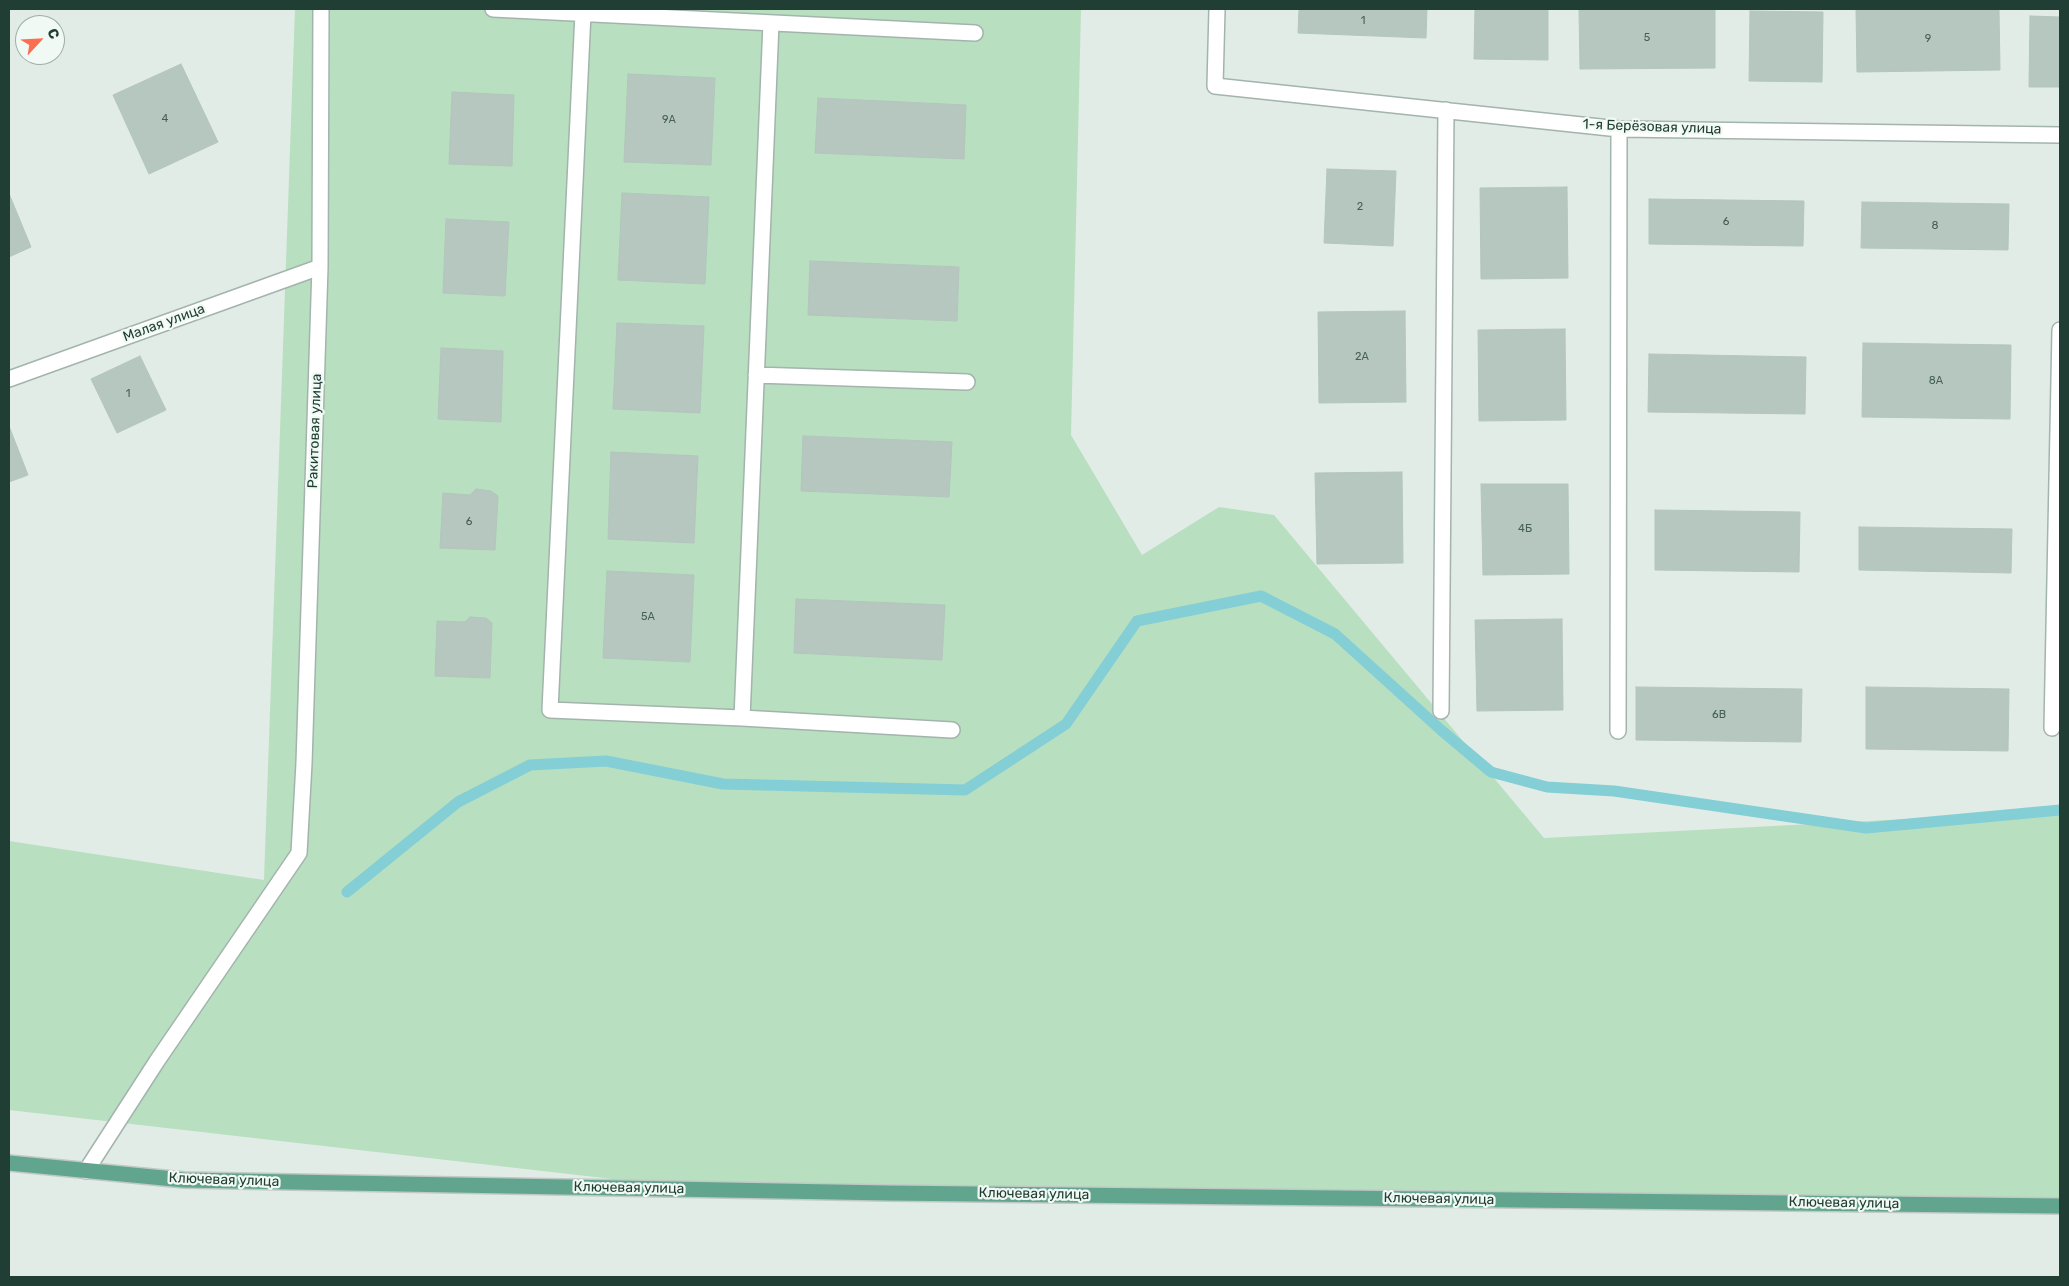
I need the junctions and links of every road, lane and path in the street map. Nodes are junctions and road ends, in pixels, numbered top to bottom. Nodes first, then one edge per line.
1 (321, 9) edge
2 (493, 9) edge
3 (1217, 9) edge
4 (583, 13) junction
5 (770, 22) junction
6 (975, 33) dead end
7 (1446, 110) junction
8 (1619, 128) junction
9 (2060, 135) edge
10 (320, 267) junction
11 (2060, 330) edge
12 (756, 375) junction
13 (9, 379) edge
14 (967, 382) dead end
15 (1441, 711) dead end
16 (742, 718) junction
17 (2052, 728) dead end
18 (952, 730) dead end
19 (1618, 731) dead end
20 (9, 1163) edge
21 (86, 1171) junction
22 (2060, 1206) edge

1 - 10 street, Ракитовая улица
2 - 4 street
3 - 7 street, 1-я Берёзовая улица
4 - 5 street
4 - 16 street
5 - 6 street
5 - 12 street
7 - 8 street, 1-я Берёзовая улица
7 - 15 street
8 - 9 street, 1-я Берёзовая улица
8 - 19 street
10 - 13 street, Малая улица
10 - 21 street, Ракитовая улица
11 - 17 street
12 - 14 street
12 - 16 street
16 - 18 street
20 - 21 main road, Ключевая улица
21 - 22 main road, Ключевая улица

